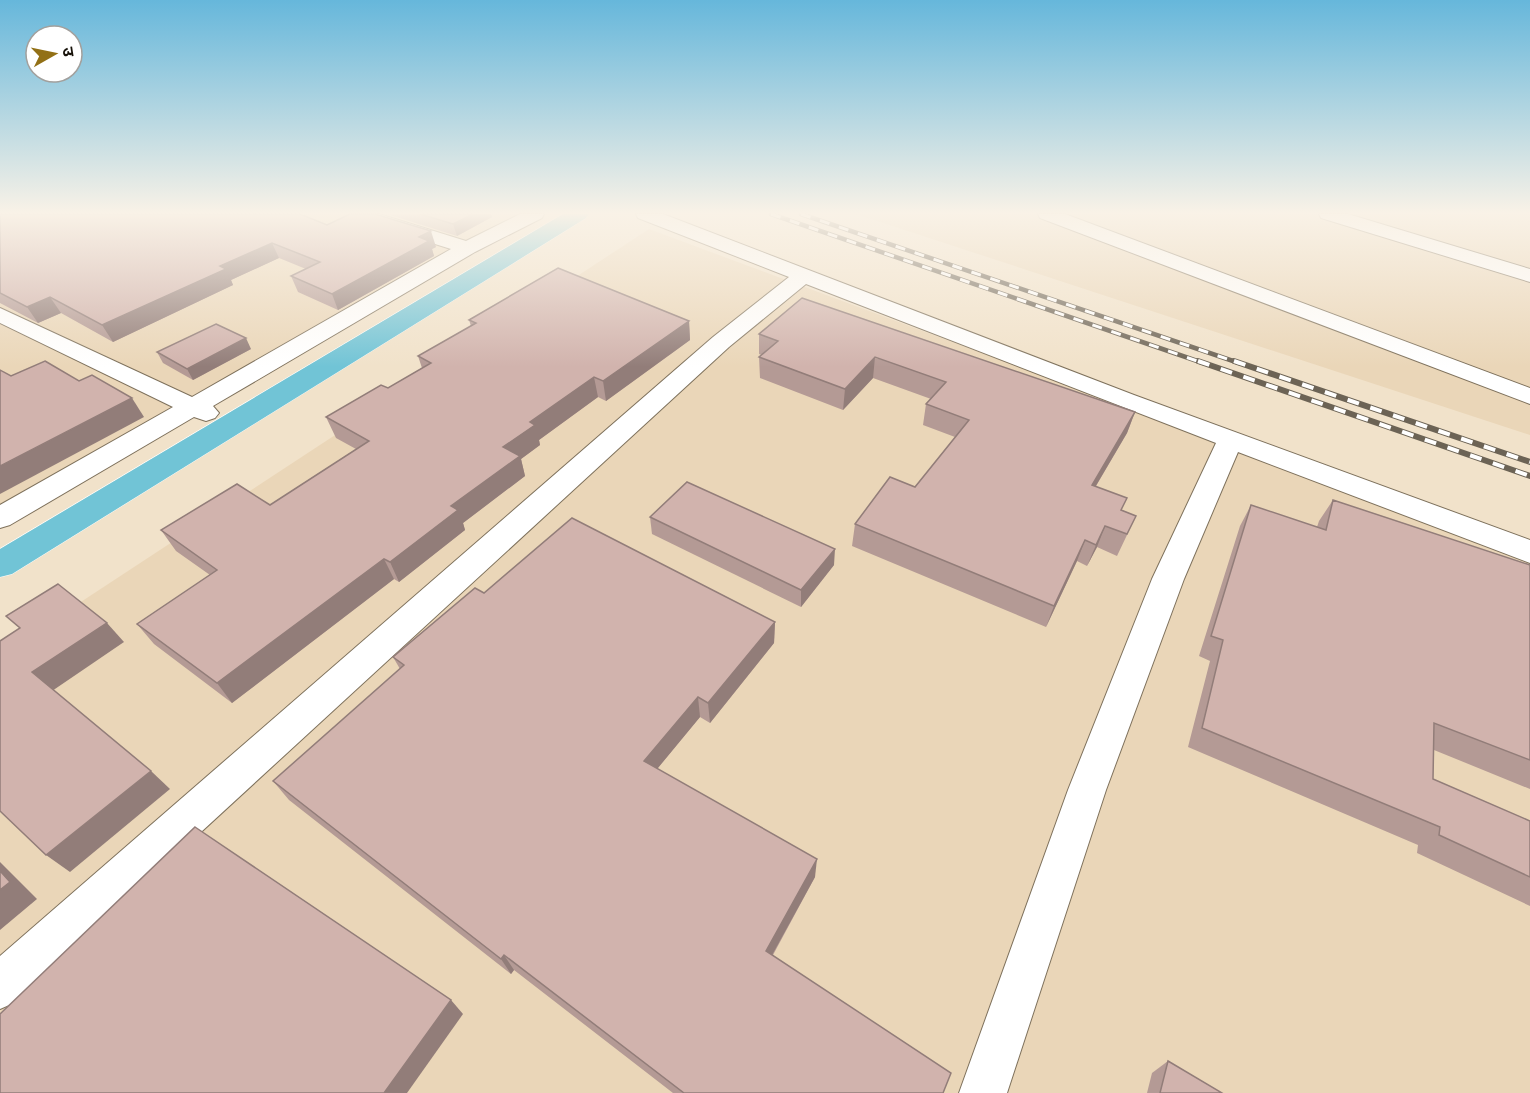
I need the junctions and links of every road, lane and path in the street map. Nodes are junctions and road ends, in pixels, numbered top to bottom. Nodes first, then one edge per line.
1 (441, 265) edge
2 (477, 265) edge
3 (488, 265) edge
4 (775, 265) edge
5 (1181, 265) edge
6 (1494, 265) edge
7 (803, 276) junction
8 (1530, 276) edge
9 (0, 315) edge
10 (368, 333) junction
11 (1530, 398) edge
12 (204, 412) junction
13 (1231, 439) junction
14 (0, 518) edge
15 (0, 543) edge
16 (1530, 552) edge
17 (0, 565) edge
18 (0, 986) edge
19 (983, 1093) edge

1 - 12 street
2 - 10 main road
3 - 10 main road
4 - 7 street
5 - 11 street
6 - 8 street
7 - 13 street
7 - 18 street
9 - 12 street
10 - 12 main road
10 - 17 main road
12 - 14 street
12 - 15 main road
13 - 16 street
13 - 19 street

